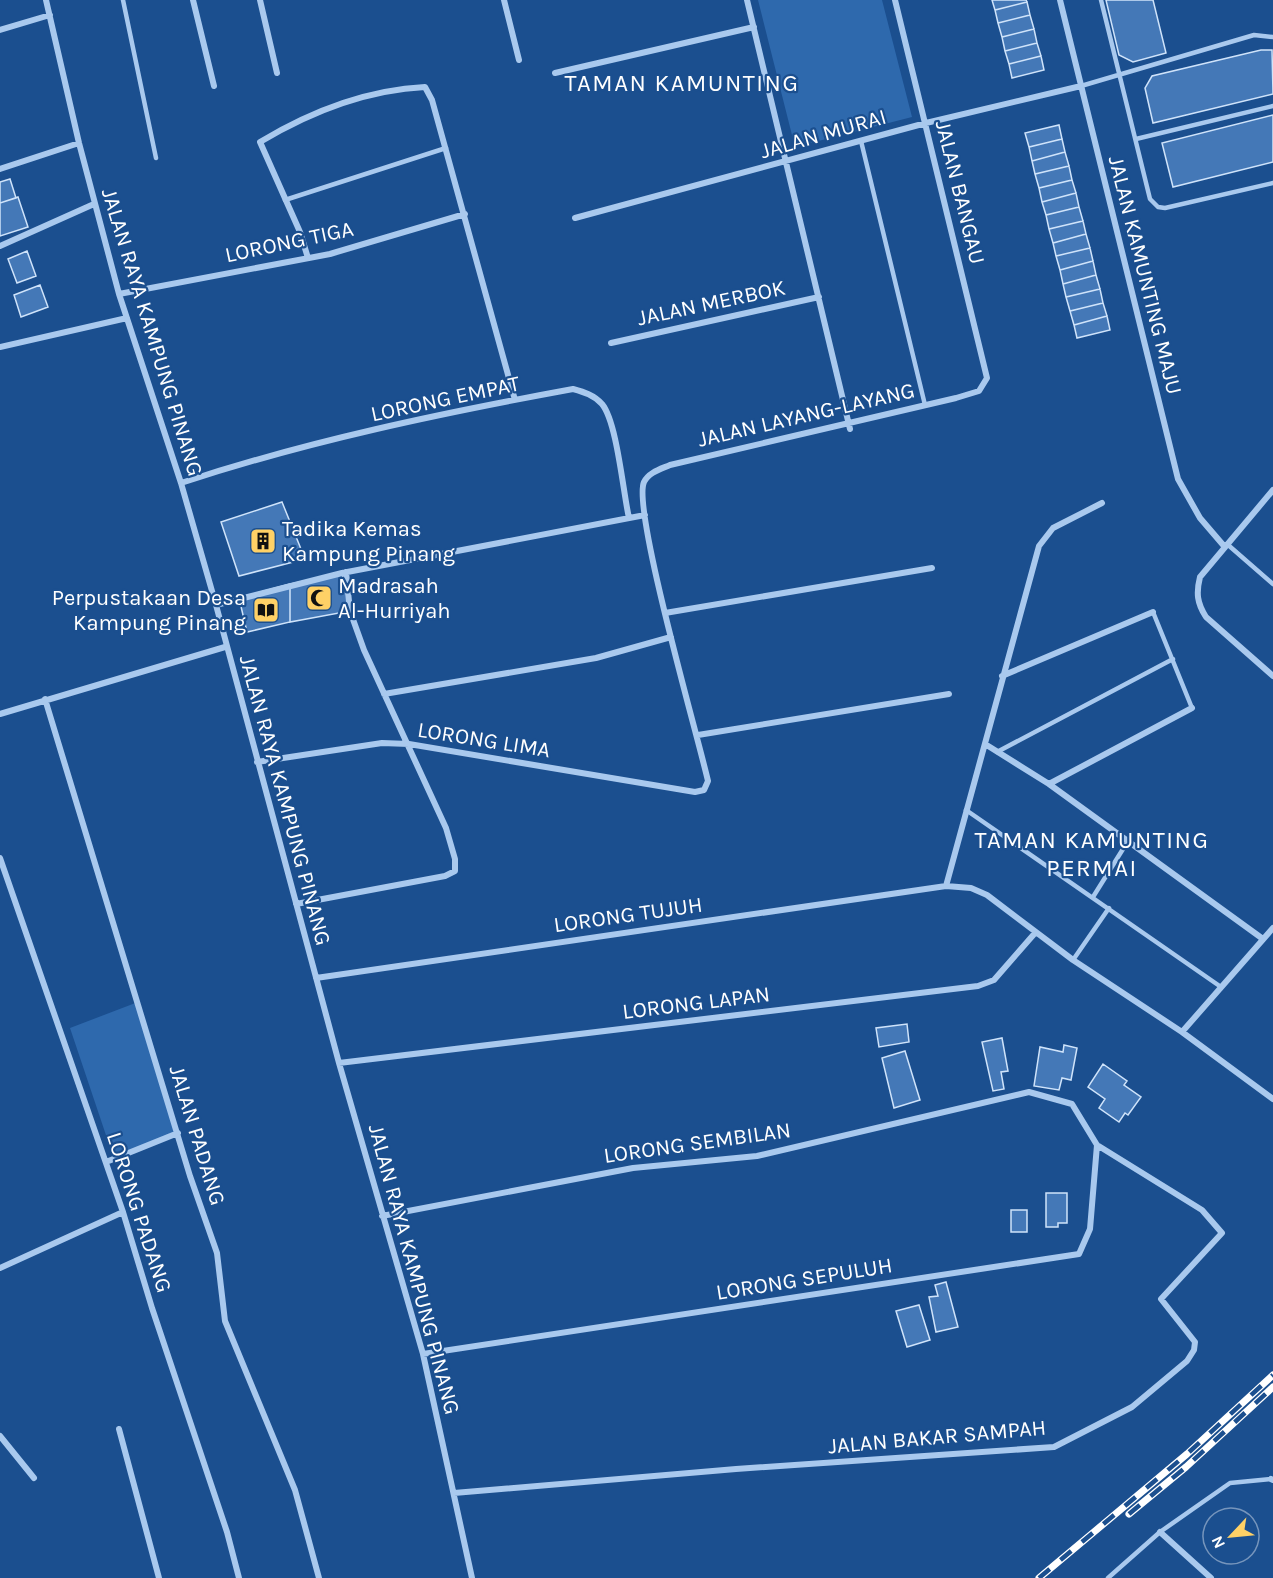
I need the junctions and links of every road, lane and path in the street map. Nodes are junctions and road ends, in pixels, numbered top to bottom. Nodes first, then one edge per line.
1 (46, 0) edge
2 (123, 0) edge
3 (193, 0) edge
4 (260, 0) edge
5 (504, 0) edge
6 (747, 0) edge
7 (895, 0) edge
8 (1060, 0) edge
9 (1101, 0) edge
10 (50, 15) junction
11 (754, 27) junction
12 (0, 30) edge
13 (1273, 37) edge
14 (519, 60) dead end
15 (277, 73) dead end
16 (555, 73) dead end
17 (1120, 75) junction
18 (214, 86) dead end
19 (1081, 87) junction
20 (1273, 106) edge
21 (926, 123) junction
22 (1136, 139) junction
23 (861, 141) junction
24 (79, 143) junction
25 (446, 148) junction
26 (156, 158) dead end
27 (786, 162) junction
28 (0, 169) edge
29 (1273, 183) edge
30 (285, 200) junction
31 (94, 204) junction
32 (465, 214) junction
33 (575, 218) dead end
34 (0, 246) edge
35 (308, 258) junction
36 (119, 294) junction
37 (819, 297) junction
38 (127, 318) junction
39 (611, 343) dead end
40 (0, 347) edge
41 (979, 391) joint
42 (515, 400) junction
43 (925, 405) junction
44 (849, 425) junction
45 (181, 483) junction
46 (1273, 491) edge
47 (1102, 503) dead end
48 (645, 515) junction
49 (629, 518) junction
50 (1226, 545) junction
51 (932, 568) dead end
52 (346, 572) junction
53 (1273, 584) edge
54 (216, 605) junction
55 (1153, 612) joint
56 (665, 613) junction
57 (671, 637) junction
58 (225, 647) junction
59 (1173, 659) junction
60 (1002, 676) junction
61 (1273, 676) edge
62 (384, 694) junction
63 (950, 694) dead end
64 (45, 699) junction
65 (1192, 708) joint
66 (0, 714) edge
67 (698, 735) junction
68 (409, 744) junction
69 (985, 744) junction
70 (997, 752) junction
71 (257, 762) junction
72 (1049, 784) junction
73 (966, 810) junction
74 (1128, 841) junction
75 (0, 858) edge
76 (946, 886) junction
77 (1093, 897) junction
78 (296, 904) junction
79 (1108, 908) junction
80 (1273, 928) edge
81 (1035, 933) junction
82 (1263, 939) junction
83 (1073, 960) junction
84 (316, 978) junction
85 (1221, 987) junction
86 (1182, 1032) junction
87 (339, 1063) junction
88 (1273, 1099) edge
89 (178, 1133) junction
90 (1098, 1144) junction
91 (106, 1162) junction
92 (123, 1212) junction
93 (382, 1216) junction
94 (0, 1268) edge
95 (423, 1354) junction
96 (119, 1429) dead end
97 (0, 1436) edge
98 (34, 1478) dead end
99 (1272, 1479) edge
100 (454, 1493) junction
101 (1160, 1532) junction
102 (159, 1578) edge
103 (239, 1578) edge
104 (319, 1578) edge
105 (472, 1578) edge
106 (1108, 1578) edge
107 (1211, 1578) edge

1 - 10 street, JALAN RAYA KAMPUNG PINANG
2 - 26 lane
3 - 18 street
4 - 15 street
5 - 14 street
6 - 11 street
7 - 21 street, JALAN BANGAU
8 - 19 street, JALAN KAMUNTING MAJU
9 - 17 lane
10 - 12 street
10 - 24 street, JALAN RAYA KAMPUNG PINANG
11 - 16 street
11 - 27 street
13 - 17 lane
17 - 19 lane
17 - 22 lane
19 - 21 street, JALAN MURAI
19 - 50 street, JALAN KAMUNTING MAJU
20 - 22 lane
21 - 23 street, JALAN MURAI
21 - 41 street, JALAN BANGAU
22 - 29 lane
23 - 27 street, JALAN MURAI
23 - 43 lane
24 - 28 street
24 - 31 street, JALAN RAYA KAMPUNG PINANG
25 - 30 lane
25 - 30 street
25 - 32 street
27 - 33 street, JALAN MURAI
27 - 37 street
30 - 35 street
31 - 34 street
31 - 36 street, JALAN RAYA KAMPUNG PINANG
32 - 35 street, LORONG TIGA
32 - 42 street
35 - 36 street, LORONG TIGA
36 - 38 street, JALAN RAYA KAMPUNG PINANG
37 - 39 street, JALAN MERBOK
37 - 44 street
38 - 40 street
38 - 45 street, JALAN RAYA KAMPUNG PINANG
41 - 43 street, JALAN LAYANG-LAYANG
42 - 45 street, LORONG EMPAT
42 - 49 street, LORONG EMPAT
43 - 44 street, JALAN LAYANG-LAYANG
44 - 48 street, JALAN LAYANG-LAYANG
45 - 54 street, JALAN RAYA KAMPUNG PINANG
46 - 50 street
47 - 60 street
48 - 49 street
48 - 56 street
49 - 52 street
50 - 53 lane
50 - 61 street
51 - 56 street
52 - 54 street
52 - 62 street
54 - 58 street, JALAN RAYA KAMPUNG PINANG
55 - 59 lane
55 - 60 street
56 - 57 street
57 - 62 street
57 - 67 street
58 - 64 street
58 - 71 street, JALAN RAYA KAMPUNG PINANG
59 - 65 lane
59 - 70 lane
60 - 69 street
62 - 68 street
63 - 67 street
64 - 66 street
64 - 89 street, JALAN PADANG
65 - 72 street
67 - 68 street, LORONG LIMA
68 - 71 street, LORONG LIMA
68 - 78 street
69 - 70 street
69 - 73 street
70 - 72 street
71 - 78 street, JALAN RAYA KAMPUNG PINANG
72 - 74 street
73 - 76 street
73 - 77 lane
74 - 77 lane
74 - 82 street
75 - 91 street, LORONG PADANG
76 - 81 street, LORONG TUJUH
76 - 84 street, LORONG TUJUH
77 - 79 lane
78 - 84 street, JALAN RAYA KAMPUNG PINANG
79 - 83 lane
79 - 85 lane
80 - 82 street
81 - 83 street, LORONG TUJUH
81 - 87 street, LORONG LAPAN
82 - 85 street
83 - 86 street, LORONG TUJUH
84 - 87 street, JALAN RAYA KAMPUNG PINANG
85 - 86 street
86 - 88 street, LORONG TUJUH
87 - 93 street, JALAN RAYA KAMPUNG PINANG
89 - 91 street
89 - 104 street, JALAN PADANG
90 - 93 street, LORONG SEMBILAN
90 - 95 street, LORONG SEPULUH
90 - 100 street, JALAN BAKAR SAMPAH
91 - 92 street, LORONG PADANG
92 - 94 street
92 - 103 street, LORONG PADANG
93 - 95 street, JALAN RAYA KAMPUNG PINANG
95 - 100 street, JALAN RAYA KAMPUNG PINANG
96 - 102 street
97 - 98 street
99 - 101 lane
100 - 105 street, JALAN RAYA KAMPUNG PINANG
101 - 106 lane
101 - 107 street

